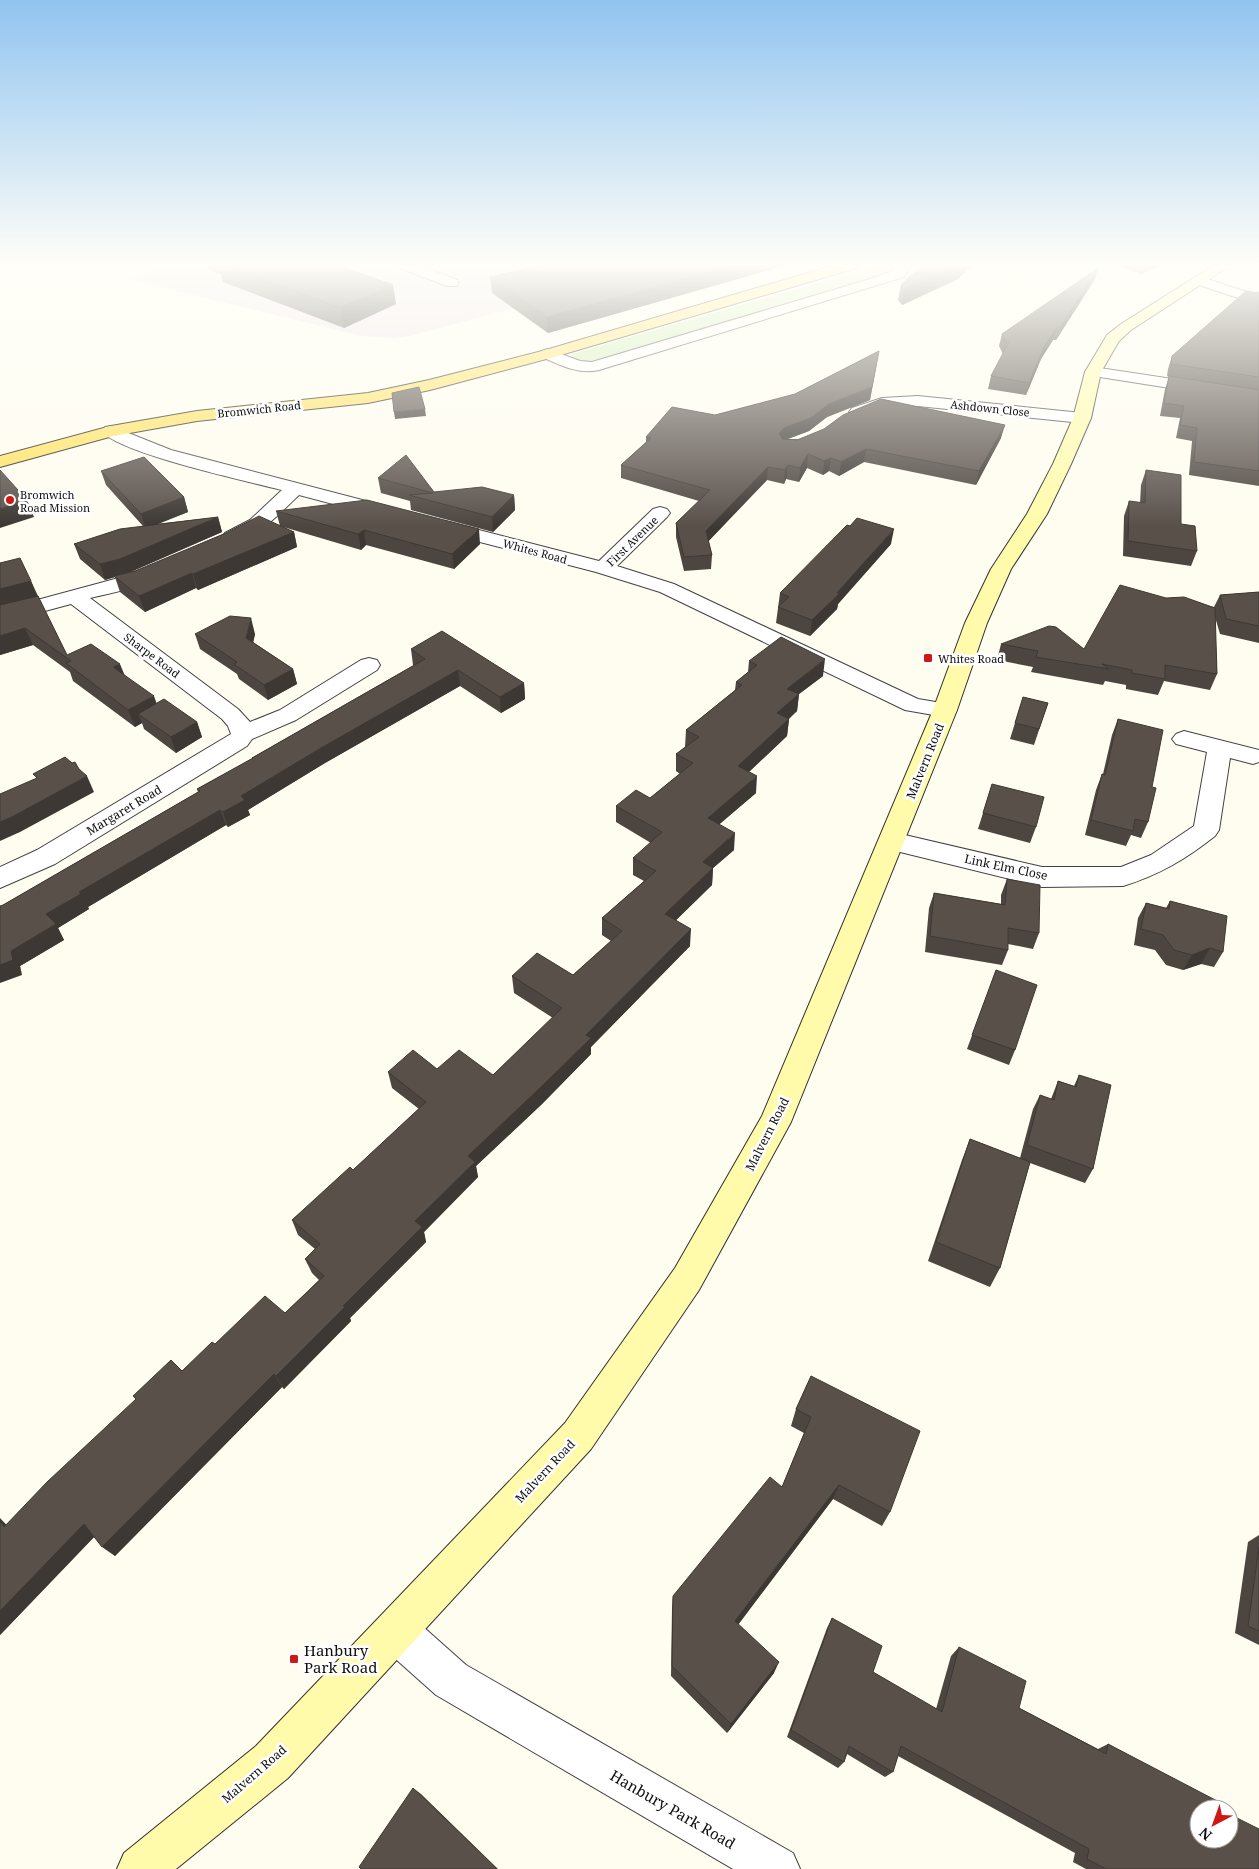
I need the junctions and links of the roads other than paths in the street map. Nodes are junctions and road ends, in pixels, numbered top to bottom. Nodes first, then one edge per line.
1 (554, 352) edge
2 (641, 352) edge
3 (1105, 352) edge
4 (548, 354) junction
5 (1093, 372) junction
6 (1259, 398) edge
7 (1082, 418) junction
8 (841, 420) edge
9 (111, 431) junction
10 (0, 462) edge
11 (296, 488) junction
12 (660, 513) dead end
13 (401, 516) edge
14 (430, 523) edge
15 (214, 545) edge
16 (169, 564) edge
17 (603, 568) junction
18 (74, 596) junction
19 (0, 617) edge
20 (369, 665) dead end
21 (945, 710) junction
22 (236, 724) junction
23 (1184, 738) dead end
24 (1220, 747) junction
25 (1253, 756) dead end
26 (892, 841) junction
27 (0, 878) edge
28 (396, 1631) junction
29 (140, 1869) edge
30 (777, 1869) edge

1 - 4 main road, Bromwich Road
2 - 4 street
3 - 5 main road, Malvern Road
4 - 9 main road, Bromwich Road
5 - 6 street
5 - 7 main road, Malvern Road
7 - 8 street, Ashdown Close
7 - 21 main road, Malvern Road
9 - 10 main road, Bromwich Road
9 - 11 street
11 - 13 street
11 - 15 street
12 - 17 street, First Avenue
14 - 17 street, Whites Road
16 - 18 street
17 - 21 street, Whites Road
18 - 19 street
18 - 22 street, Sharpe Road
20 - 22 street, Margaret Road
21 - 26 main road, Malvern Road
22 - 27 street, Margaret Road
23 - 24 street
24 - 25 street
24 - 26 street, Link Elm Close
26 - 28 main road, Malvern Road
28 - 29 main road, Malvern Road
28 - 30 street, Hanbury Park Road

